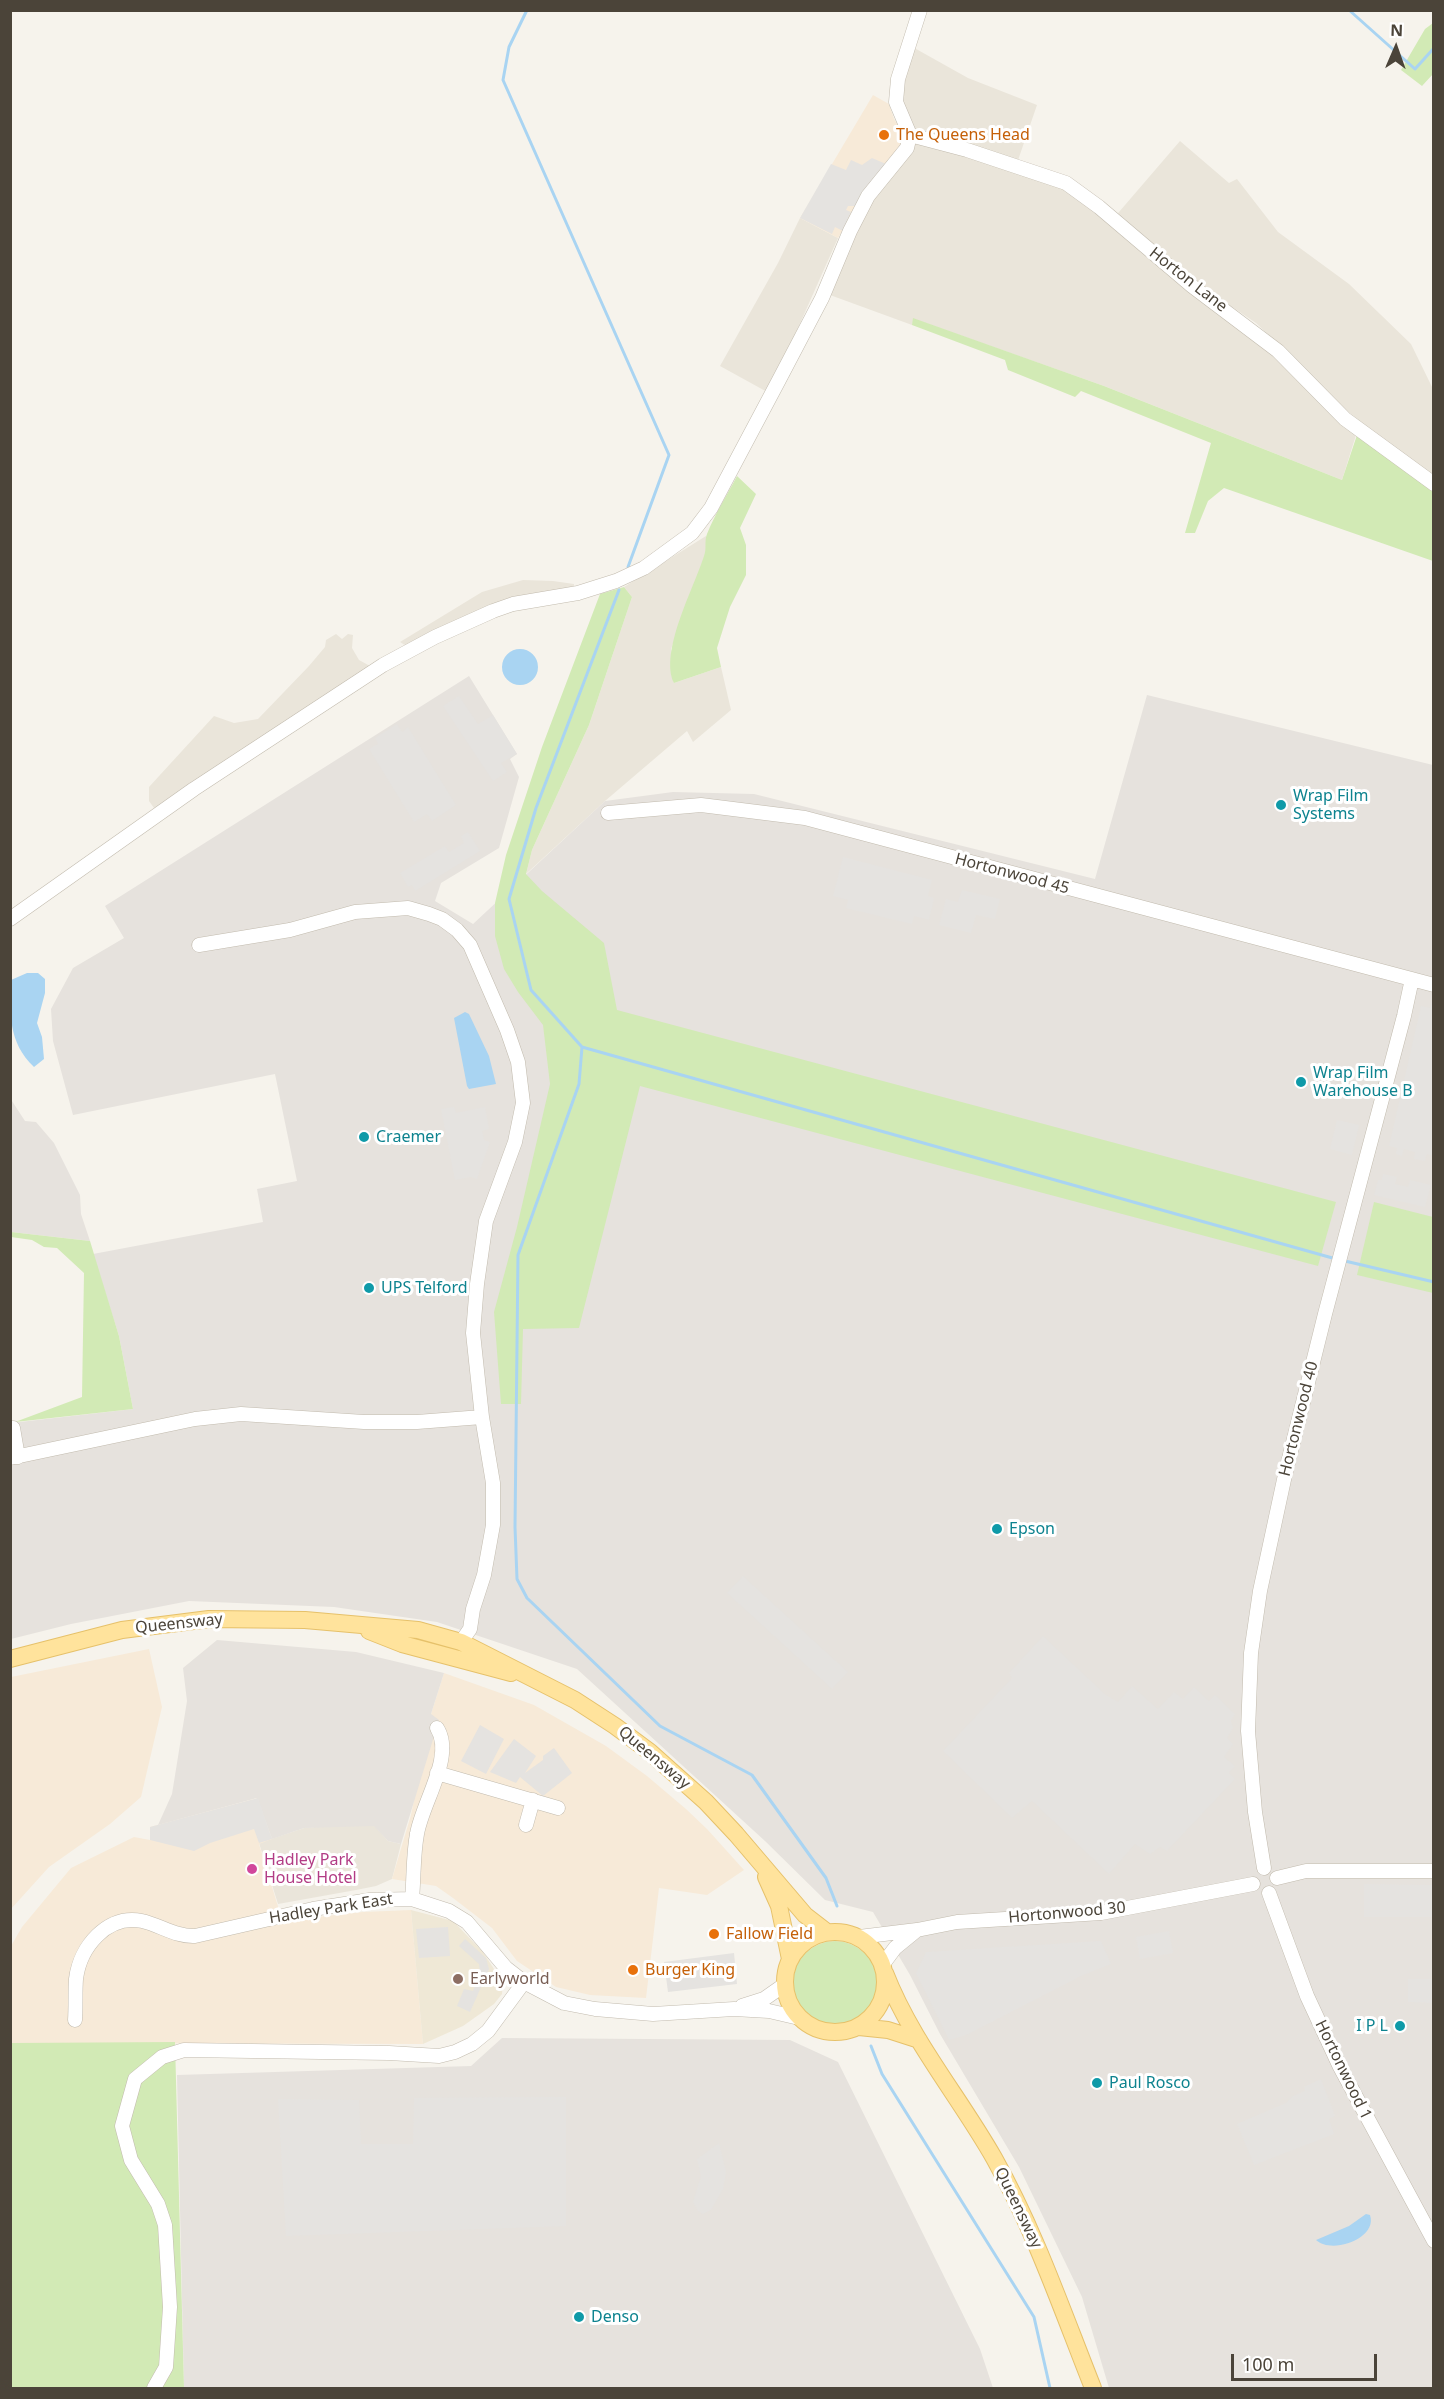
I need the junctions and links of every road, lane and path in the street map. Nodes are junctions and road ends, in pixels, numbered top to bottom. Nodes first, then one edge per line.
1 (920, 10) edge
2 (910, 135) junction
3 (1434, 484) edge
4 (608, 813) dead end
5 (10, 919) edge
6 (199, 945) dead end
7 (1412, 979) junction
8 (1434, 985) edge
9 (482, 1417) junction
10 (13, 1428) dead end
11 (14, 1457) edge
12 (459, 1650) junction
13 (10, 1659) edge
14 (437, 1728) dead end
15 (437, 1773) junction
16 (533, 1800) junction
17 (558, 1808) dead end
18 (526, 1825) dead end
19 (757, 1859) junction
20 (1264, 1868) junction
21 (1434, 1871) edge
22 (1277, 1878) junction
23 (1253, 1884) junction
24 (1269, 1893) junction
25 (412, 1899) junction
26 (917, 1930) junction
27 (827, 1932) junction
28 (859, 1937) junction
29 (790, 1959) junction
30 (884, 1968) junction
31 (524, 1982) junction
32 (784, 1985) junction
33 (734, 2009) junction
34 (799, 2019) junction
35 (75, 2020) dead end
36 (859, 2027) junction
37 (919, 2040) junction
38 (1434, 2241) edge
39 (154, 2388) edge
40 (1093, 2388) edge

1 - 2 street
2 - 3 street, Horton Lane
2 - 5 street
4 - 7 street, Hortonwood 45
6 - 9 street
7 - 8 street, Hortonwood 45
7 - 20 street, Hortonwood 40
9 - 11 street
9 - 12 street
10 - 11 street
12 - 13 main road, Queensway
12 - 19 main road, Queensway
14 - 15 street
15 - 16 street
15 - 25 street
16 - 17 street
16 - 18 street
19 - 27 main road, Queensway
19 - 29 main road, Queensway
20 - 22 street
20 - 23 street
21 - 22 street
22 - 24 street
23 - 24 street
23 - 26 street, Hortonwood 30
24 - 38 street, Hortonwood 1
25 - 31 street, Hadley Park East
25 - 35 street, Hadley Park East
26 - 28 street, Hortonwood 30
26 - 30 street, Hortonwood 30
27 - 28 main road
27 - 29 main road
28 - 30 main road
29 - 32 main road
30 - 36 main road
30 - 37 main road, Queensway
31 - 33 street, Hadley Park East
31 - 39 street
32 - 33 street, Hadley Park East
32 - 34 main road
33 - 34 street, Hadley Park East
34 - 36 main road
36 - 37 main road
37 - 40 main road, Queensway

